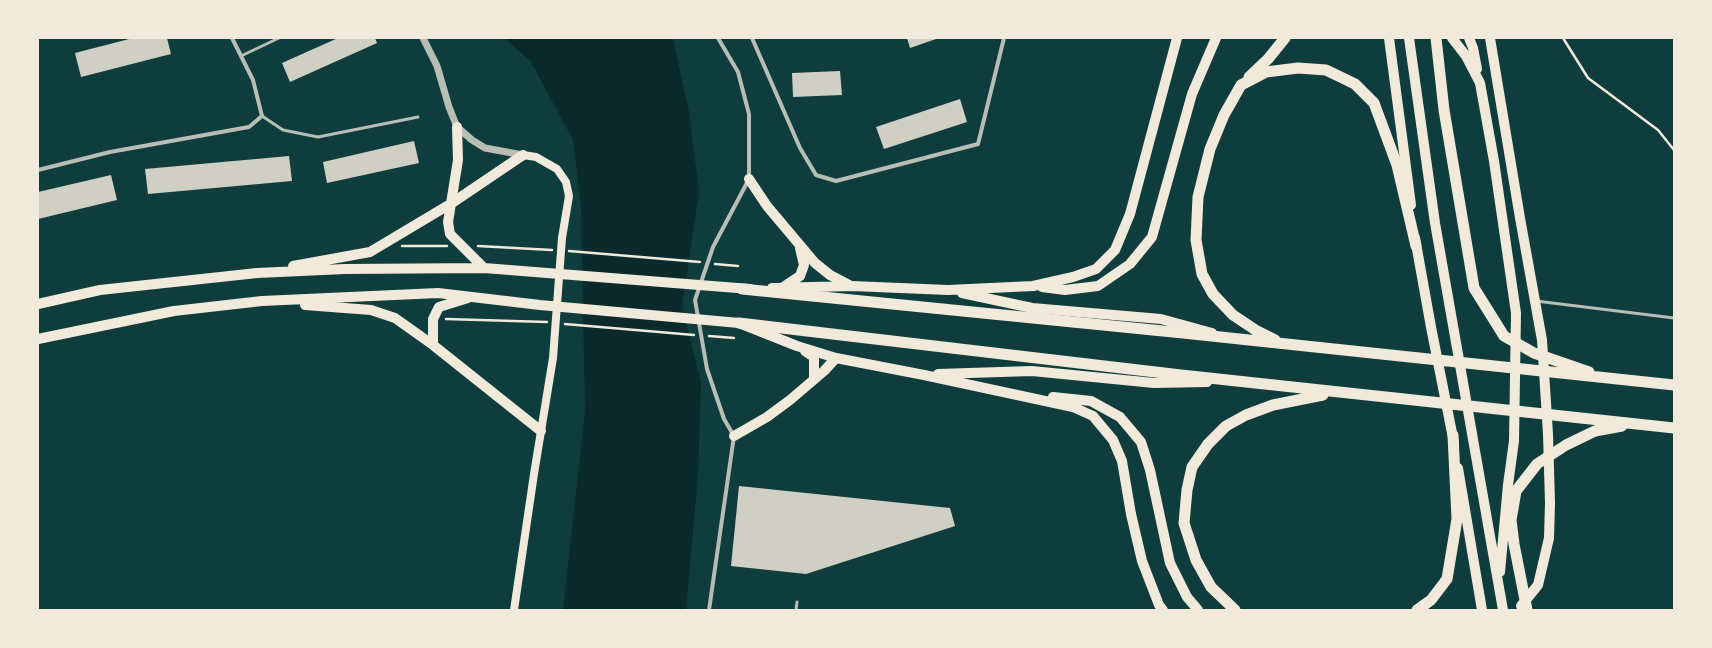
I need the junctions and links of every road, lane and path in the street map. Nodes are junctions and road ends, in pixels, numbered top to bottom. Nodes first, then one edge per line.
1 (232, 38) edge
2 (279, 38) edge
3 (423, 38) edge
4 (718, 38) edge
5 (752, 38) edge
6 (1004, 38) edge
7 (1177, 38) edge
8 (1216, 38) edge
9 (1285, 38) edge
10 (1389, 38) edge
11 (1409, 38) edge
12 (1436, 38) edge
13 (1452, 38) edge
14 (1468, 38) edge
15 (1490, 38) edge
16 (1563, 38) edge
17 (241, 56) junction
18 (1480, 83) junction
19 (1241, 85) junction
20 (262, 116) junction
21 (418, 117) dead end
22 (457, 127) junction
23 (1674, 150) edge
24 (523, 155) junction
25 (38, 170) edge
26 (749, 179) junction
27 (452, 203) junction
28 (799, 245) junction
29 (1416, 246) junction
30 (546, 249) dead end
31 (553, 250) dead end
32 (569, 251) dead end
33 (738, 266) dead end
34 (484, 268) junction
35 (257, 273) junction
36 (852, 286) junction
37 (1033, 286) junction
38 (782, 288) junction
39 (742, 289) junction
40 (948, 290) junction
41 (472, 296) junction
42 (262, 301) junction
43 (1536, 301) junction
44 (38, 304) edge
45 (1674, 318) edge
46 (433, 319) junction
47 (553, 323) dead end
48 (739, 323) junction
49 (561, 324) dead end
50 (695, 335) dead end
51 (703, 336) dead end
52 (734, 338) dead end
53 (1236, 339) junction
54 (38, 340) edge
55 (1281, 343) junction
56 (433, 344) junction
57 (797, 346) junction
58 (836, 358) junction
59 (924, 375) junction
60 (814, 378) junction
61 (1610, 379) junction
62 (1237, 381) junction
63 (1674, 385) edge
64 (997, 391) junction
65 (1335, 392) junction
66 (1635, 424) junction
67 (1674, 428) edge
68 (541, 431) junction
69 (734, 436) junction
70 (1453, 436) junction
71 (1499, 586) junction
72 (797, 602) dead end
73 (1524, 608) edge
74 (514, 610) edge
75 (709, 610) edge
76 (796, 610) edge
77 (1163, 610) edge
78 (1198, 610) edge
79 (1235, 610) edge
80 (1418, 610) edge
81 (1482, 610) edge
82 (1503, 610) edge

1 - 17 street
2 - 17 lane
3 - 22 street
4 - 26 street
5 - 6 street
7 - 37 main road
8 - 37 main road
9 - 19 highway
10 - 29 main road
11 - 71 main road
12 - 61 highway
13 - 18 main road
14 - 18 main road
15 - 43 main road
16 - 23 path
17 - 20 street
18 - 71 main road
19 - 29 highway
19 - 55 highway
20 - 21 lane
20 - 25 street
22 - 24 street
22 - 27 main road
24 - 27 main road
24 - 68 main road
26 - 28 main road
26 - 69 street
27 - 34 main road
27 - 35 main road
28 - 36 main road
28 - 38 main road
29 - 70 main road
30 - 31 path
32 - 33 path
34 - 35 main road
34 - 39 main road
35 - 44 main road
36 - 38 main road
36 - 40 main road
37 - 40 main road
38 - 39 main road
39 - 53 highway
40 - 53 main road
41 - 42 main road
41 - 46 main road
41 - 48 main road
42 - 54 main road
42 - 56 main road
43 - 45 lane
43 - 73 main road
46 - 47 path
46 - 56 main road
48 - 57 main road
48 - 62 highway
49 - 50 path
51 - 52 path
53 - 55 highway
55 - 61 highway
56 - 68 main road
57 - 58 main road
57 - 60 main road
58 - 59 main road
58 - 60 main road
59 - 62 main road
59 - 64 main road
60 - 69 main road
61 - 63 highway
62 - 65 highway
64 - 77 main road
64 - 78 main road
65 - 66 highway
65 - 79 highway
66 - 67 highway
66 - 73 highway
68 - 74 main road
69 - 75 street
70 - 80 highway
70 - 81 main road
71 - 82 main road
72 - 76 lane

